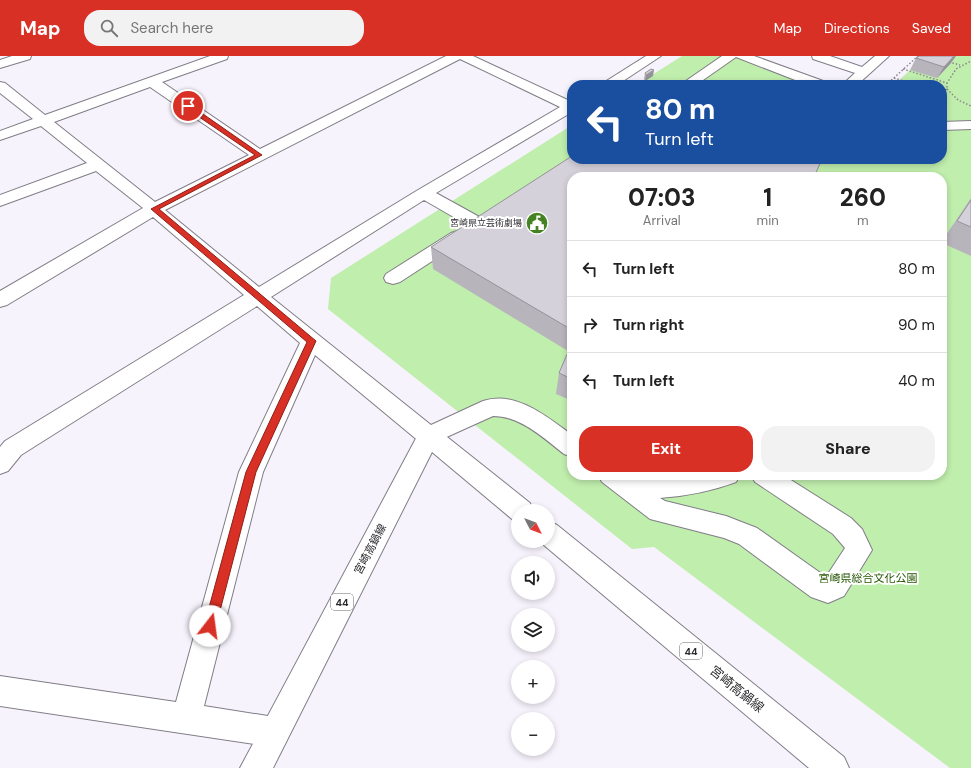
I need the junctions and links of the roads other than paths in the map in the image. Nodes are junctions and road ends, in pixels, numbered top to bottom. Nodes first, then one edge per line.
1 (25, 56) edge
2 (222, 56) edge
3 (456, 56) edge
4 (463, 56) edge
5 (655, 56) edge
6 (820, 56) edge
7 (882, 56) edge
8 (751, 57) edge
9 (729, 58) edge
10 (0, 64) edge
11 (864, 72) junction
12 (615, 80) edge
13 (695, 80) edge
14 (796, 80) edge
15 (855, 80) edge
16 (152, 82) junction
17 (0, 86) edge
18 (567, 105) edge
19 (567, 109) edge
20 (44, 121) junction
21 (971, 125) edge
22 (947, 126) edge
23 (0, 136) edge
24 (259, 155) junction
25 (99, 164) junction
26 (424, 193) junction
27 (0, 201) edge
28 (154, 209) junction
29 (393, 278) dead end
30 (257, 296) junction
31 (0, 300) edge
32 (311, 341) junction
33 (429, 436) junction
34 (567, 443) edge
35 (4, 451) edge
36 (616, 480) edge
37 (622, 480) edge
38 (706, 480) edge
39 (771, 480) edge
40 (512, 504) edge
41 (555, 539) edge
42 (0, 691) edge
43 (186, 718) junction
44 (274, 732) junction
45 (256, 768) edge
46 (833, 768) edge

1 - 10 street
2 - 16 street
3 - 24 street
4 - 18 street
5 - 12 street
6 - 11 street
6 - 14 street
7 - 11 street
8 - 14 street
9 - 13 street
9 - 14 street
11 - 15 street
16 - 20 street
16 - 24 street
17 - 20 street
19 - 26 street
20 - 23 street
20 - 25 street
21 - 22 street
24 - 28 street
25 - 27 street
25 - 28 street
26 - 29 street
26 - 30 street
28 - 30 street
28 - 31 street
30 - 32 street
30 - 35 street
32 - 33 street
32 - 43 street
33 - 34 street
33 - 40 street
33 - 44 street, 宮崎高鍋線 / 44
36 - 39 street
37 - 38 street
41 - 46 street, 宮崎高鍋線 / 44
42 - 43 street
43 - 44 street
44 - 45 street, 宮崎高鍋線 / 44

